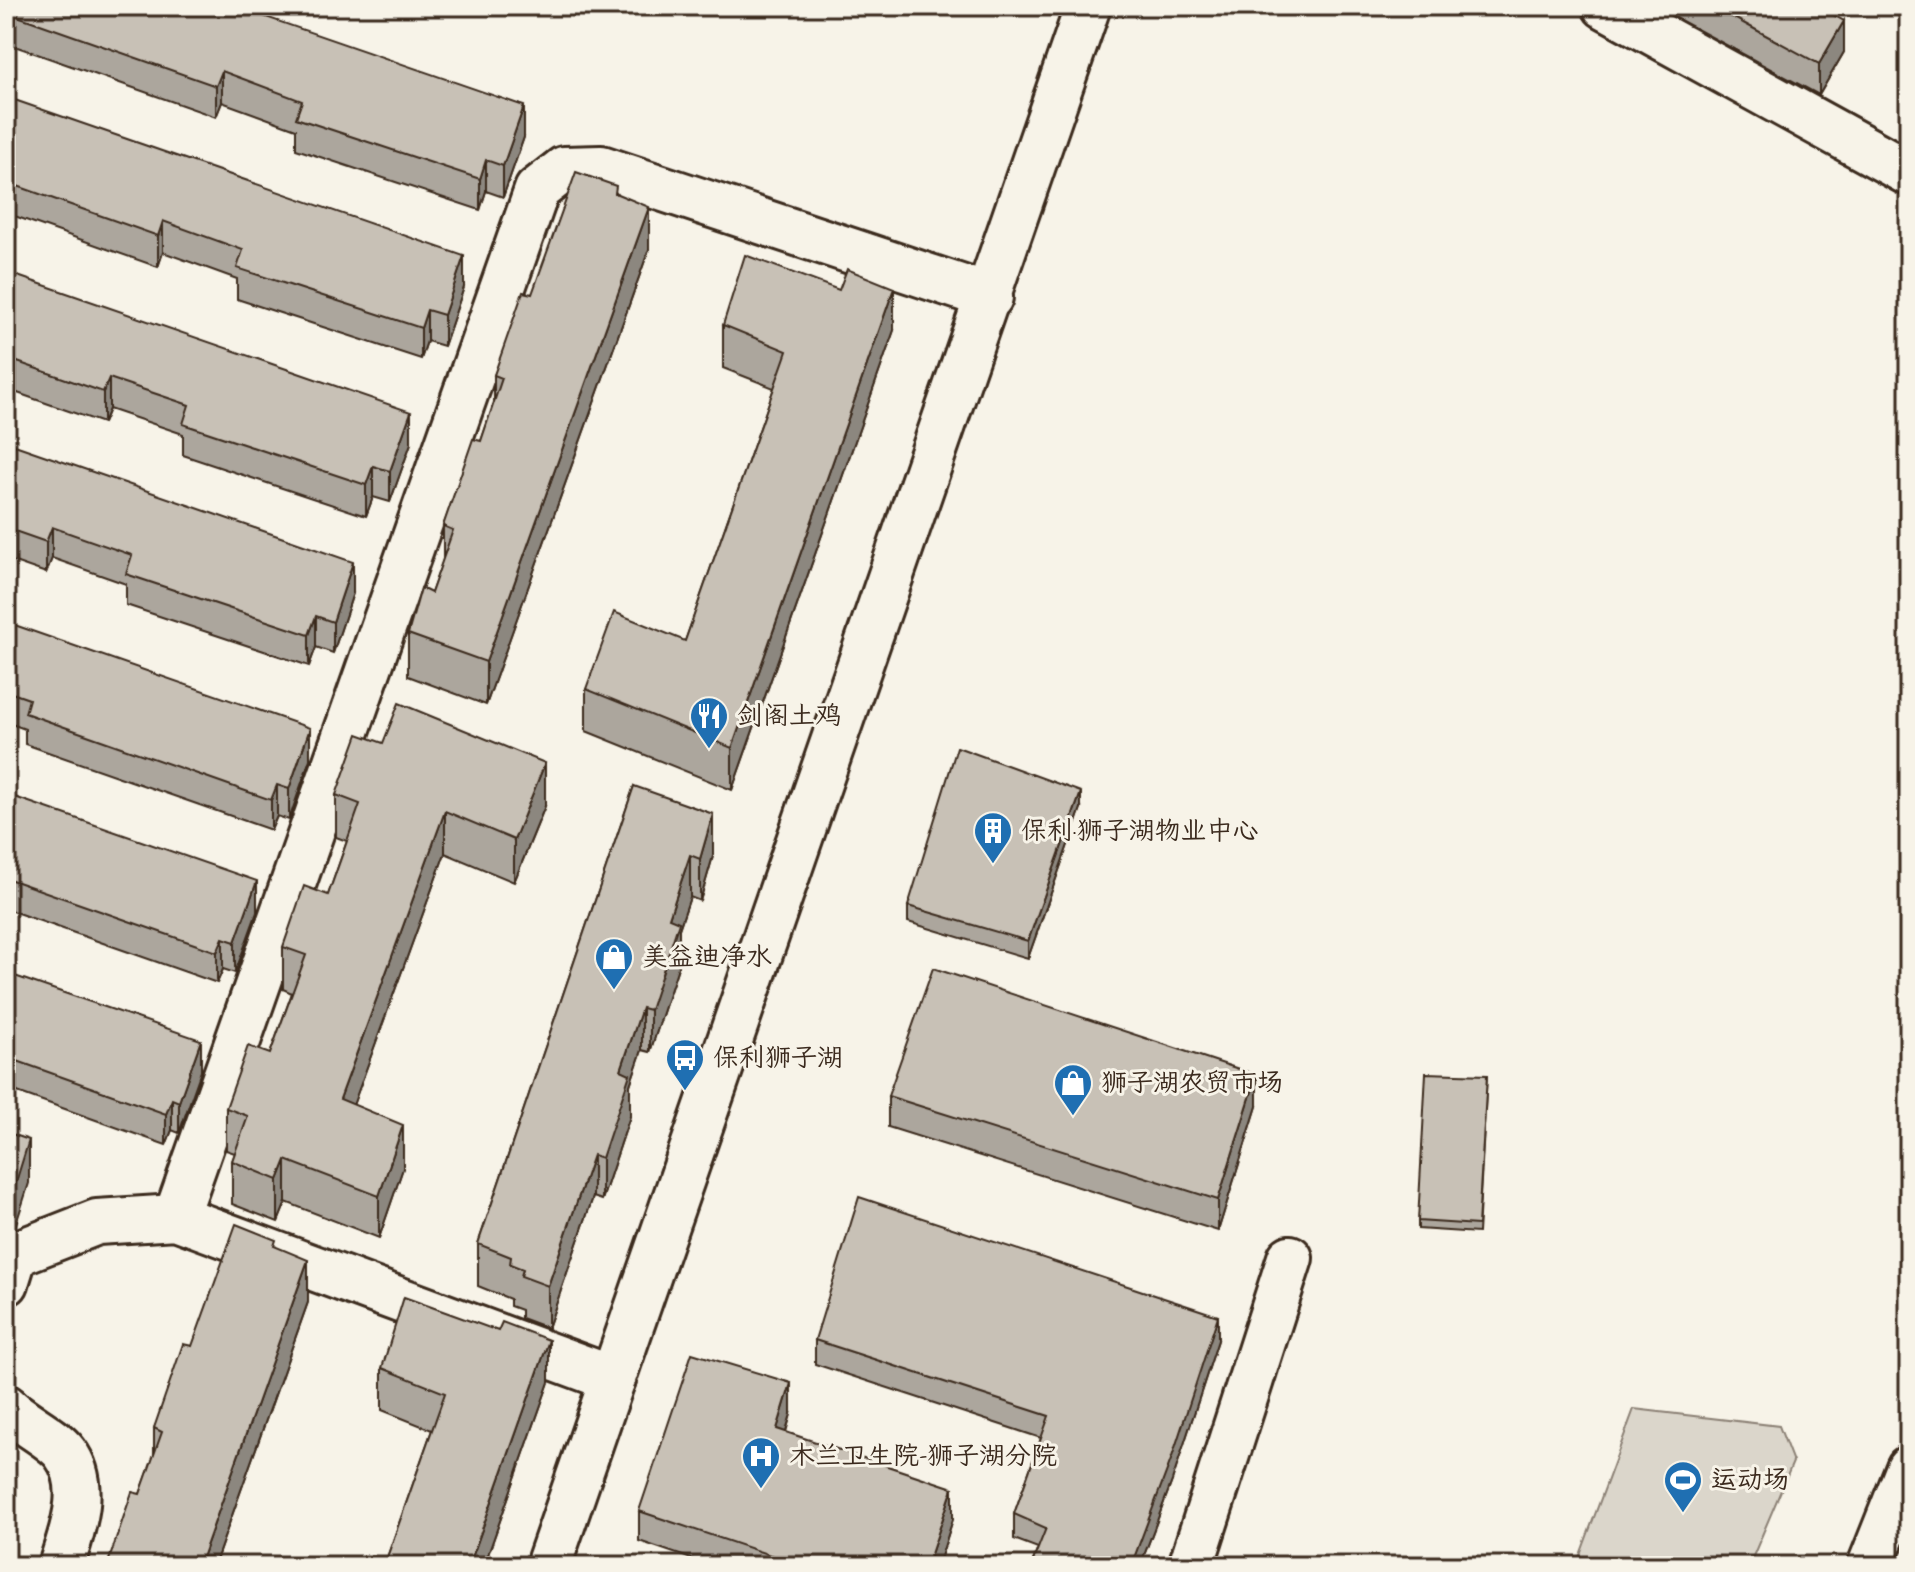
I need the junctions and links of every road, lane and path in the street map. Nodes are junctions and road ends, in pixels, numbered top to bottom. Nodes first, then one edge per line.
1 (1088, 6) edge
2 (1605, 6) edge
3 (1909, 173) edge
4 (990, 297) junction
5 (176, 1217) junction
6 (1290, 1258) dead end
7 (6, 1283) edge
8 (613, 1379) junction
9 (6, 1407) edge
10 (1909, 1469) edge
11 (61, 1566) edge
12 (548, 1566) edge
13 (1191, 1566) edge
14 (1870, 1566) edge

1 - 4 street
2 - 3 street
4 - 5 street
4 - 8 street
5 - 7 street
5 - 8 street
6 - 13 street
8 - 12 street
9 - 11 street
10 - 14 street

